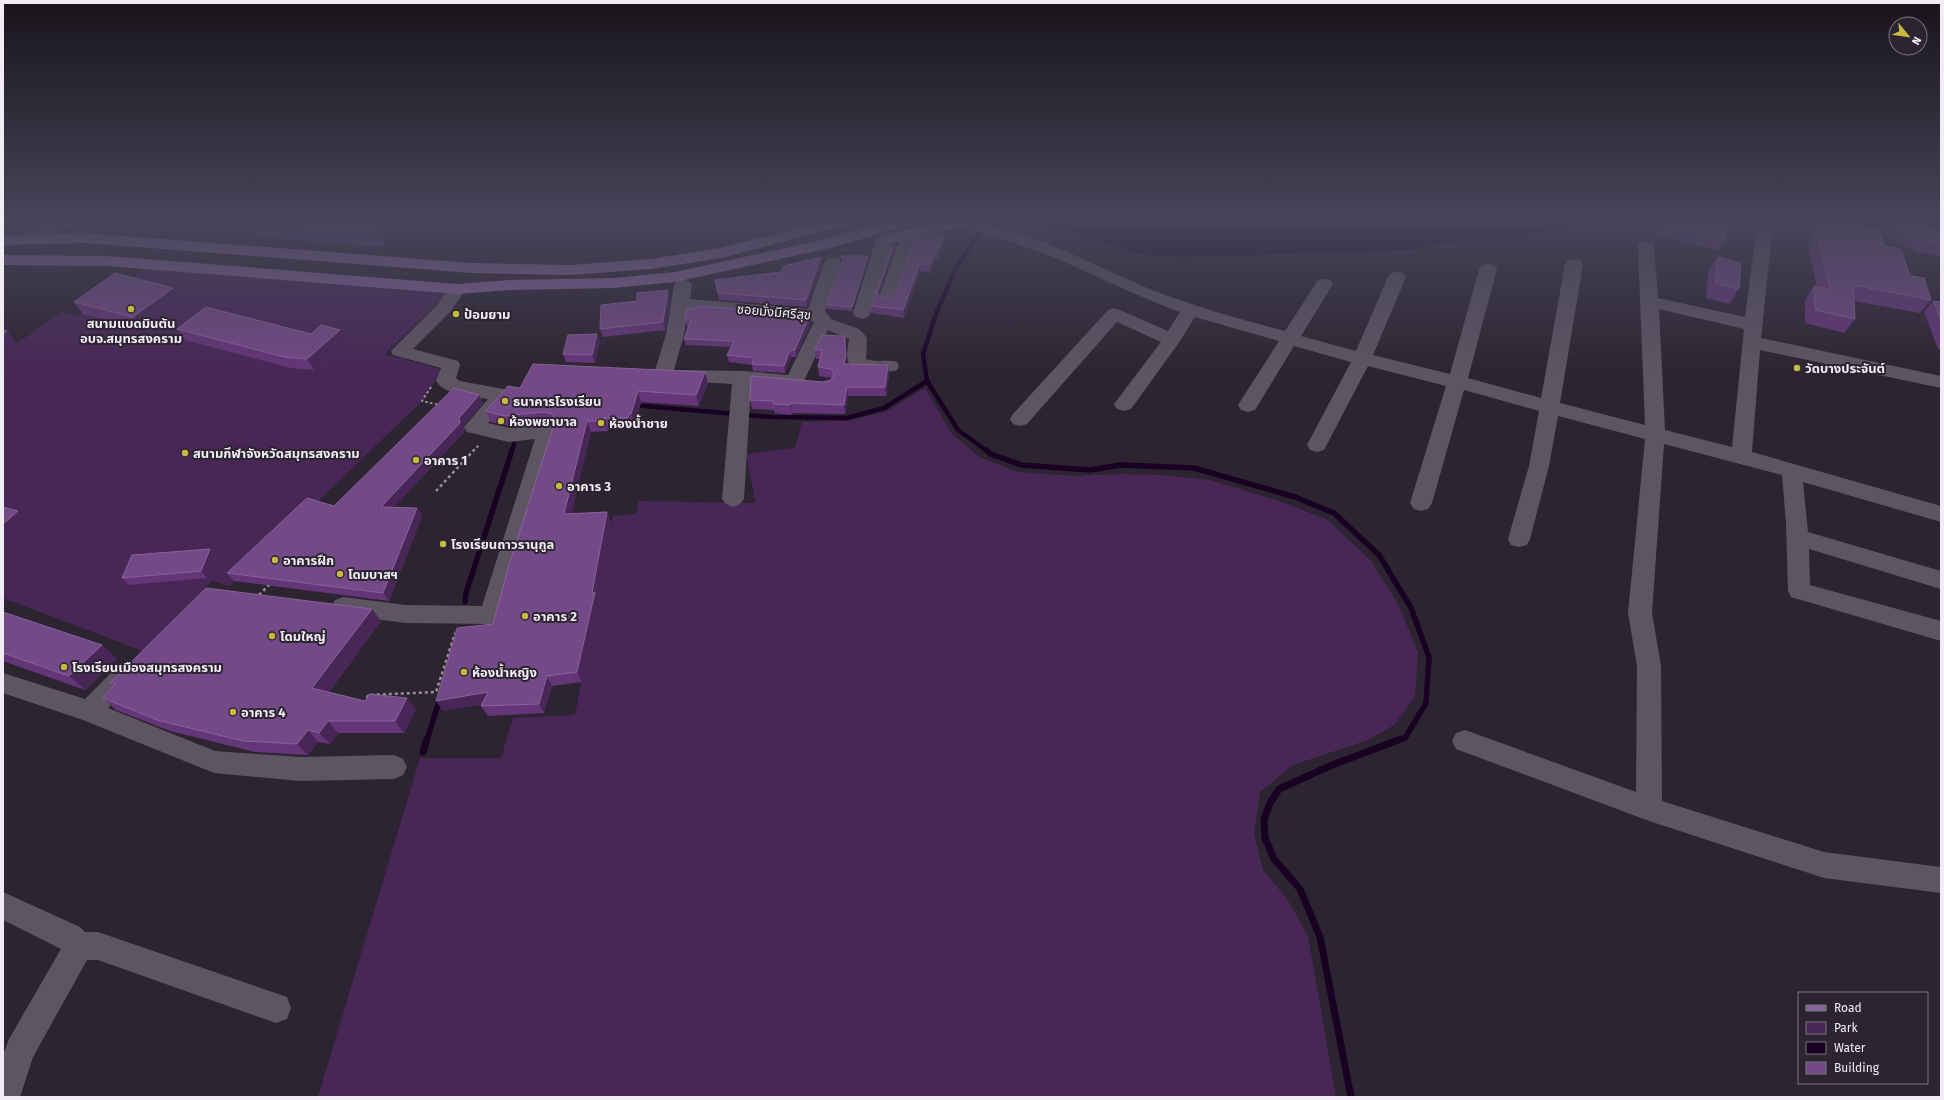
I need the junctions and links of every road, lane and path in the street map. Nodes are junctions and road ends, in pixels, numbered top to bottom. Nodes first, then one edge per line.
1 (229, 270) edge
2 (705, 270) edge
3 (753, 270) edge
4 (831, 270) edge
5 (875, 270) edge
6 (897, 270) edge
7 (1096, 270) edge
8 (1488, 270) edge
9 (1573, 270) edge
10 (1648, 270) edge
11 (1760, 270) edge
12 (1398, 277) dead end
13 (1324, 284) dead end
14 (683, 285) junction
15 (458, 288) junction
16 (887, 298) edge
17 (1650, 302) junction
18 (680, 304) junction
19 (1190, 310) junction
20 (862, 313) dead end
21 (819, 319) junction
22 (1753, 333) junction
23 (1290, 338) junction
24 (1172, 340) junction
25 (1362, 359) junction
26 (890, 366) dead end
27 (743, 377) junction
28 (795, 381) junction
29 (1457, 382) junction
30 (1941, 382) edge
31 (816, 383) edge
32 (433, 385) dead end
33 (1124, 404) dead end
34 (1248, 405) dead end
35 (1550, 405) junction
36 (446, 406) edge
37 (1020, 419) dead end
38 (492, 431) junction
39 (1655, 435) junction
40 (1318, 445) dead end
41 (1742, 456) junction
42 (1792, 471) junction
43 (436, 491) dead end
44 (734, 499) dead end
45 (1421, 503) dead end
46 (1941, 514) edge
47 (1797, 537) junction
48 (1520, 539) dead end
49 (274, 580) edge
50 (1941, 580) edge
51 (259, 595) edge
52 (322, 603) edge
53 (1941, 631) edge
54 (462, 632) edge
55 (140, 661) edge
56 (3, 683) edge
57 (366, 700) edge
58 (89, 711) junction
59 (1465, 741) dead end
60 (394, 767) dead end
61 (1649, 809) junction
62 (1941, 880) edge
63 (3, 906) edge
64 (79, 946) junction
65 (276, 1008) dead end
66 (4, 1097) edge

1 - 15 main road
2 - 15 main road
3 - 14 main road
4 - 21 street
5 - 20 street
6 - 16 street
7 - 19 street
8 - 29 street
9 - 35 street
10 - 17 street
11 - 22 street
12 - 25 street
13 - 23 street
14 - 15 main road
14 - 18 street
15 - 38 street
17 - 22 street
17 - 39 street
18 - 21 street, ซอยมั่งมีศรีสุข
18 - 27 street
19 - 23 street
19 - 24 street
21 - 26 street
21 - 28 street, ซอยมั่งมีศรีสุข
22 - 30 street
22 - 41 street
23 - 25 street
23 - 34 street
24 - 33 street
24 - 37 street
25 - 29 street
25 - 40 street
27 - 28 street
27 - 44 street
28 - 31 street
29 - 35 street
29 - 45 street
32 - 36 path
35 - 39 street
35 - 48 street
38 - 43 path
38 - 52 street
39 - 41 street
39 - 61 street
41 - 42 street
42 - 46 street
42 - 47 street
47 - 50 street
47 - 53 street
49 - 51 path
54 - 57 path
55 - 58 street
56 - 58 street
58 - 60 street
59 - 61 street
61 - 62 street
63 - 64 street
64 - 65 street
64 - 66 street

